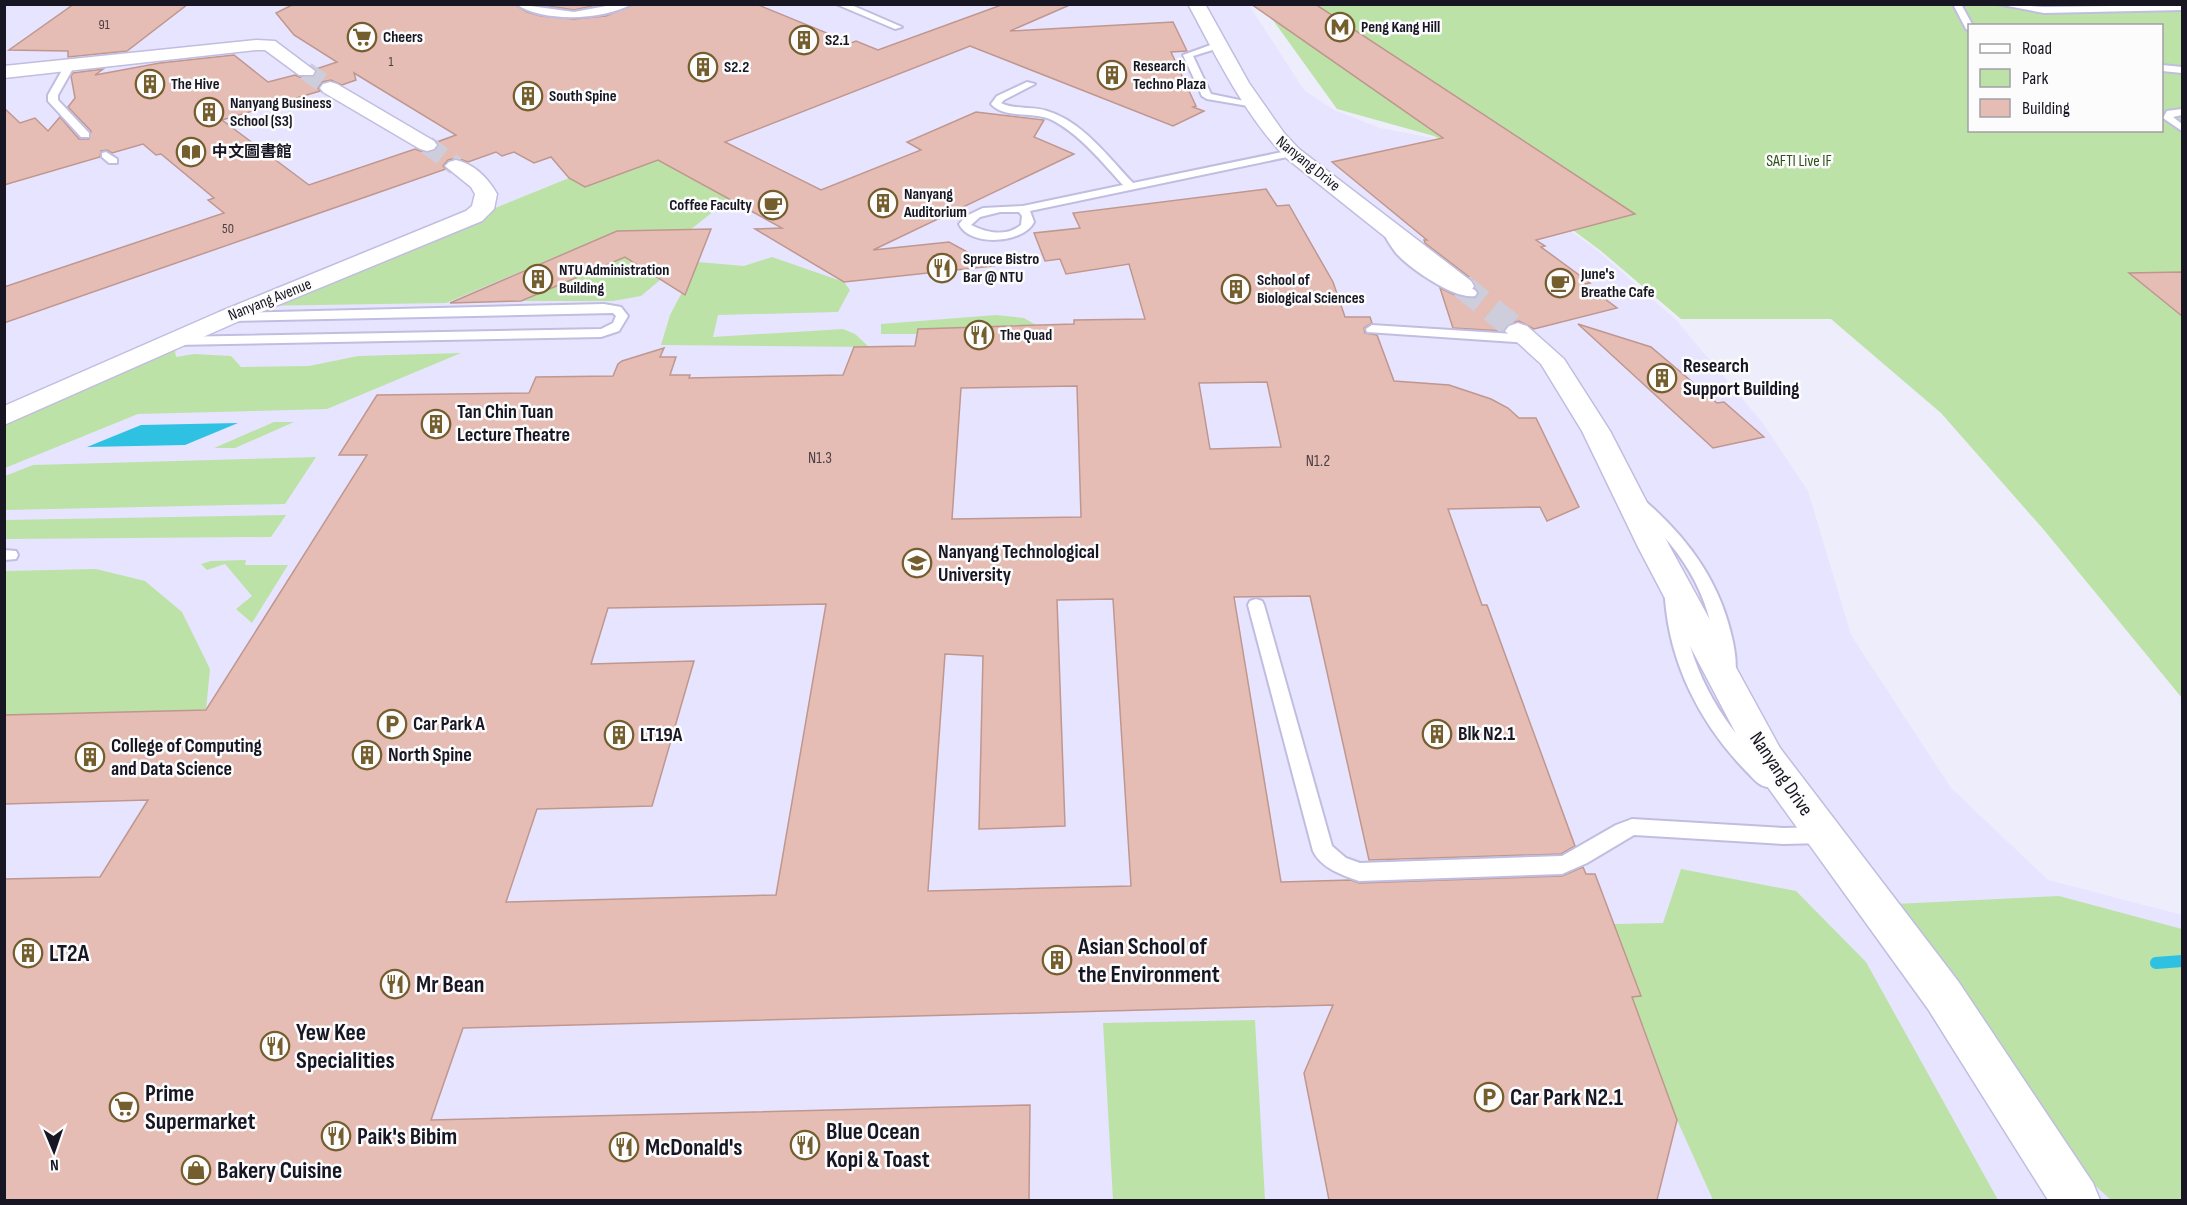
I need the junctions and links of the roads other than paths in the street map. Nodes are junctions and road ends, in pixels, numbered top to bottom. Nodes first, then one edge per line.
1 (520, 4) edge
2 (628, 4) edge
3 (840, 4) edge
4 (1196, 4) edge
5 (1957, 4) edge
6 (2001, 4) edge
7 (2182, 8) edge
8 (1968, 25) edge
9 (898, 27) dead end
10 (1220, 45) junction
11 (70, 65) junction
12 (2163, 68) edge
13 (2182, 70) edge
14 (306, 71) tunnel mouth
15 (4, 72) edge
16 (1030, 84) dead end
17 (330, 88) tunnel mouth
18 (1251, 105) junction
19 (2182, 112) edge
20 (2182, 128) edge
21 (85, 135) dead end
22 (427, 145) tunnel mouth
23 (1292, 153) junction
24 (456, 166) tunnel mouth
25 (1131, 186) junction
26 (1023, 209) junction
27 (1467, 290) tunnel mouth
28 (414, 312) junction
29 (228, 316) junction
30 (1372, 329) dead end
31 (1523, 335) joint
32 (399, 338) junction
33 (173, 341) junction
34 (4, 417) edge
35 (1626, 492) junction
36 (1673, 581) junction
37 (1256, 605) dead end
38 (1727, 684) junction
39 (1815, 825) junction
40 (2076, 1200) edge

1 - 2 lane
3 - 9 lane
4 - 10 street, Nanyang Drive
5 - 8 lane
6 - 7 lane
10 - 18 street, Nanyang Drive
10 - 18 lane
11 - 14 street
11 - 15 street
11 - 21 lane
12 - 13 lane
16 - 25 lane
17 - 22 street
18 - 23 street, Nanyang Drive
19 - 20 lane
23 - 25 lane
23 - 27 street, Nanyang Drive
24 - 29 street, Nanyang Avenue
25 - 26 lane
26 - 26 lane
28 - 29 lane
28 - 32 lane
28 - 32 lane
29 - 33 street, Nanyang Avenue
30 - 31 lane
31 - 35 street, Nanyang Drive
32 - 33 lane
33 - 34 street, Nanyang Avenue
35 - 36 street, Nanyang Drive
35 - 38 lane
36 - 38 street, Nanyang Drive
36 - 39 lane
37 - 39 lane
38 - 39 street, Nanyang Drive
39 - 40 street, Nanyang Drive

